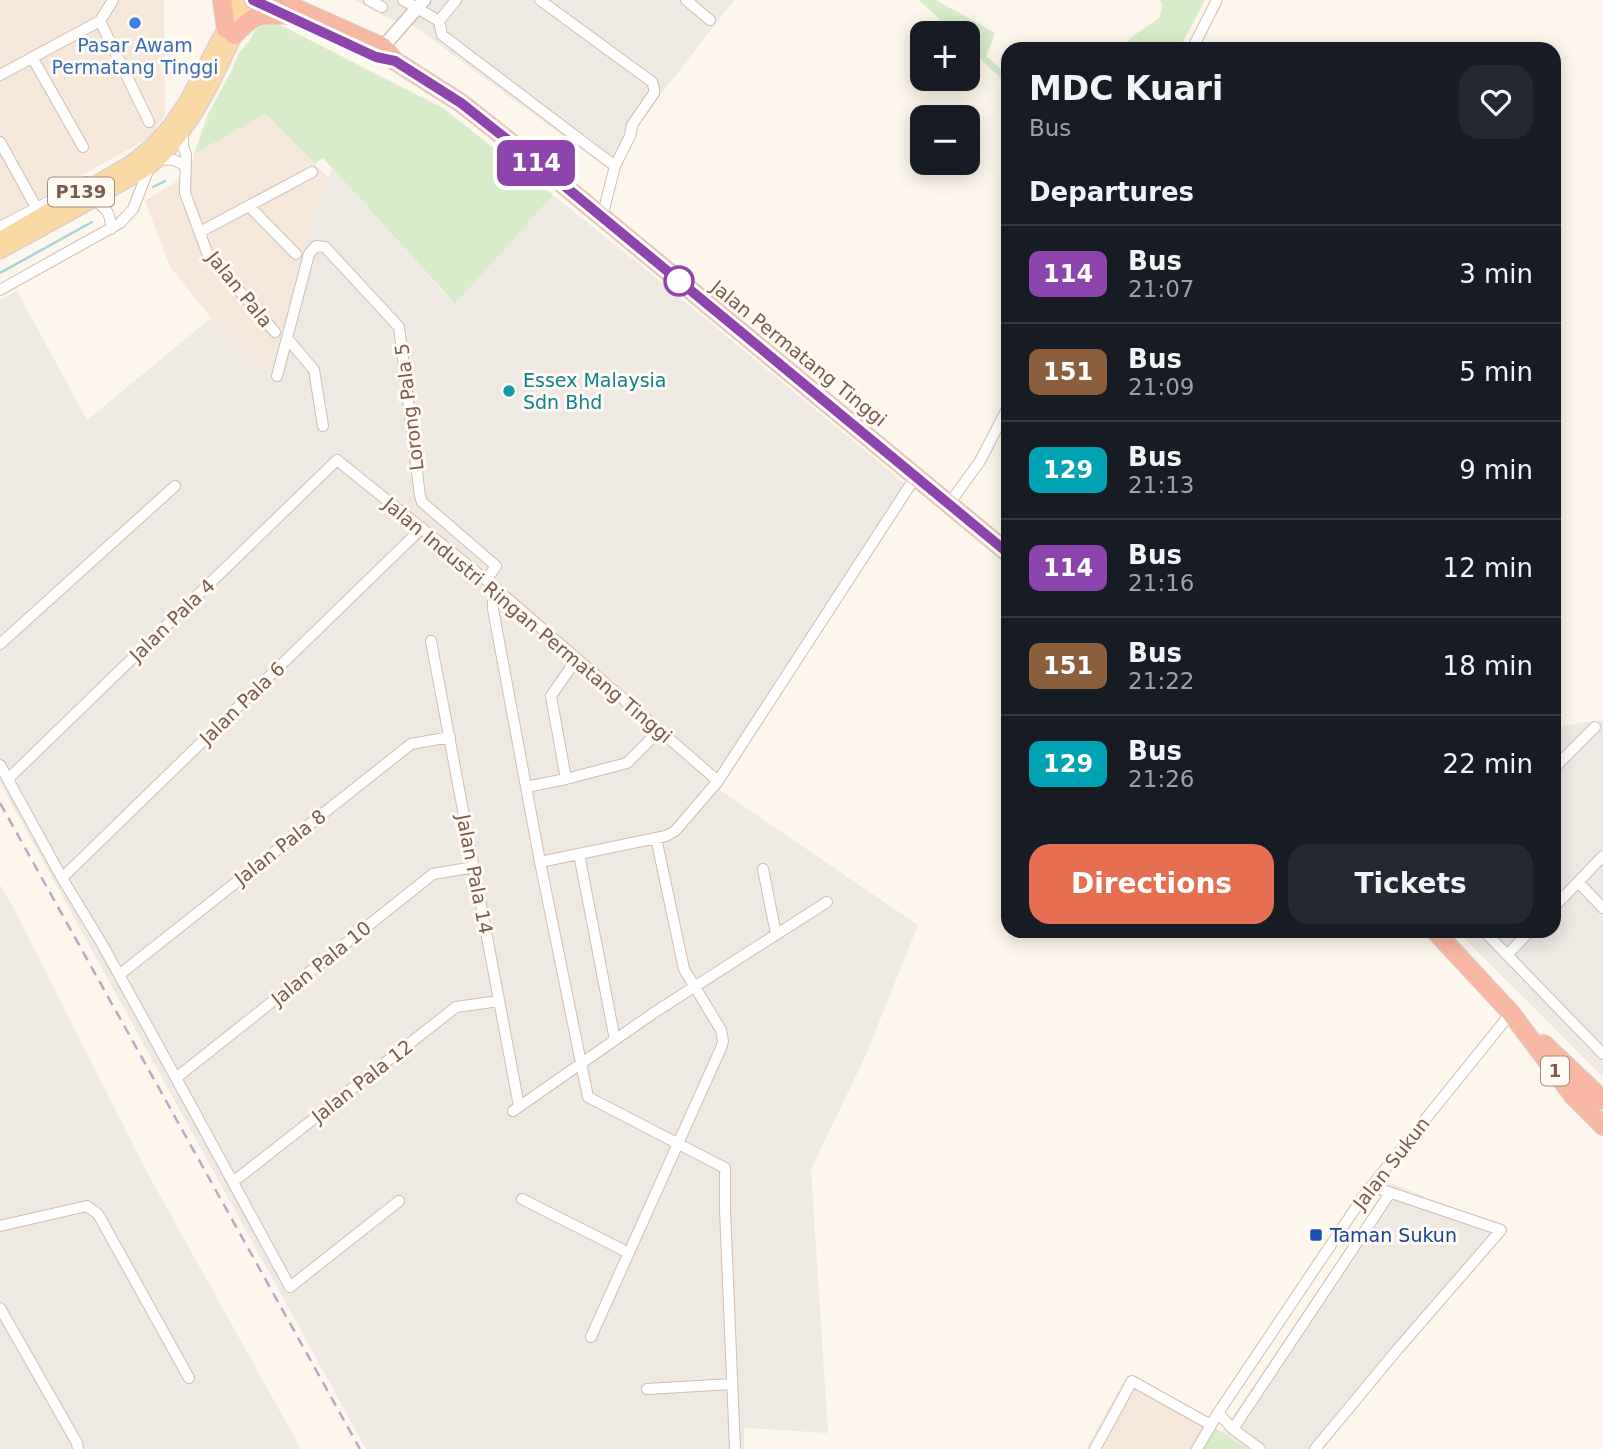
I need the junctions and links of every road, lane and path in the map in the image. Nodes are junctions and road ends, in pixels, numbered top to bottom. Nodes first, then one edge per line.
1 (113, 0) edge
2 (222, 0) edge
3 (240, 0) edge
4 (252, 0) edge
5 (369, 0) edge
6 (403, 0) edge
7 (456, 0) edge
8 (540, 0) edge
9 (686, 0) edge
10 (1217, 0) edge
11 (420, 4) edge
12 (282, 7) edge
13 (382, 7) dead end
14 (710, 20) dead end
15 (100, 21) junction
16 (439, 21) junction
17 (230, 32) junction
18 (1196, 42) edge
19 (379, 52) junction
20 (33, 57) junction
21 (0, 75) edge
22 (149, 122) dead end
23 (183, 132) junction
24 (0, 142) edge
25 (83, 147) dead end
26 (153, 158) junction
27 (186, 166) junction
28 (615, 166) junction
29 (312, 172) dead end
30 (93, 200) junction
31 (249, 206) junction
32 (36, 207) junction
33 (602, 218) junction
34 (111, 229) junction
35 (200, 233) junction
36 (4, 239) edge
37 (296, 254) dead end
38 (0, 290) edge
39 (275, 332) dead end
40 (288, 338) junction
41 (278, 376) dead end
42 (1001, 420) edge
43 (323, 426) dead end
44 (337, 460) joint
45 (916, 476) junction
46 (175, 486) dead end
47 (948, 504) junction
48 (422, 528) junction
49 (1001, 547) edge
50 (486, 580) junction
51 (499, 592) junction
52 (431, 641) dead end
53 (0, 644) edge
54 (576, 660) junction
55 (1595, 727) dead end
56 (659, 731) junction
57 (450, 737) junction
58 (1561, 761) edge
59 (0, 765) edge
60 (8, 779) junction
61 (566, 779) junction
62 (718, 782) junction
63 (527, 787) junction
64 (656, 838) junction
65 (579, 854) junction
66 (1603, 856) edge
67 (540, 862) junction
68 (474, 867) junction
69 (763, 869) dead end
70 (62, 878) junction
71 (1578, 882) junction
72 (1561, 899) edge
73 (827, 902) dead end
74 (1603, 908) edge
75 (776, 934) junction
76 (1442, 938) edge
77 (1491, 938) edge
78 (1523, 938) edge
79 (1507, 955) junction
80 (119, 975) junction
81 (694, 987) junction
82 (499, 1001) junction
83 (1511, 1013) junction
84 (615, 1040) junction
85 (1603, 1054) edge
86 (580, 1064) junction
87 (176, 1078) junction
88 (1603, 1100) edge
89 (1603, 1126) edge
90 (678, 1144) junction
91 (233, 1182) junction
92 (1371, 1186) junction
93 (1390, 1193) junction
94 (522, 1199) dead end
95 (399, 1201) dead end
96 (0, 1226) edge
97 (629, 1253) junction
98 (0, 1308) edge
99 (591, 1337) dead end
100 (189, 1378) dead end
101 (732, 1384) junction
102 (647, 1389) dead end
103 (1218, 1413) junction
104 (1211, 1425) junction
105 (1233, 1429) junction
106 (78, 1449) edge
107 (736, 1449) edge
108 (1095, 1449) edge
109 (1197, 1449) edge
110 (1260, 1449) edge
111 (1315, 1449) edge

1 - 15 street
2 - 17 highway
3 - 17 main road, P139
4 - 12 highway, Jalan Permatang Tinggi
4 - 17 main road, P139
5 - 13 street
6 - 11 street
7 - 16 street
8 - 28 street
9 - 14 street
10 - 18 street
11 - 16 street
11 - 19 street
12 - 17 highway
12 - 19 highway, Jalan Permatang Tinggi
15 - 20 street
15 - 22 street
16 - 28 street
17 - 23 main road, P139
17 - 26 main road, P139
19 - 33 highway, Jalan Permatang Tinggi
20 - 21 street
20 - 25 street
23 - 26 main road, P139
23 - 27 street, Jalan Pala
24 - 32 street
26 - 27 street
26 - 30 main road, P139
26 - 32 street
26 - 34 street
26 - 36 main road, P139
27 - 35 street, Jalan Pala
28 - 33 street
29 - 31 street
30 - 34 street
30 - 36 main road, P139
31 - 35 street
31 - 37 street
32 - 36 street
33 - 45 highway, Jalan Permatang Tinggi
34 - 38 street
35 - 39 street, Jalan Pala
40 - 41 street, Lorong Pala 5
40 - 43 street
40 - 50 street, Lorong Pala 5
42 - 47 street
44 - 48 street, Jalan Industri Ringan Permatang Tinggi
44 - 60 street, Jalan Pala 4
45 - 47 highway, Jalan Permatang Tinggi
45 - 62 street
46 - 53 street
47 - 49 highway, Jalan Permatang Tinggi
48 - 50 street, Jalan Industri Ringan Permatang Tinggi
48 - 70 street, Jalan Pala 6
50 - 51 street, Jalan Industri Ringan Permatang Tinggi
51 - 54 street, Jalan Industri Ringan Permatang Tinggi
51 - 63 street
52 - 57 street, Jalan Pala 14
54 - 56 street, Jalan Industri Ringan Permatang Tinggi
54 - 61 street
55 - 58 street
56 - 61 street
56 - 62 street, Jalan Industri Ringan Permatang Tinggi
57 - 68 street, Jalan Pala 14
57 - 80 street, Jalan Pala 8
59 - 60 street
60 - 70 street
61 - 63 street
62 - 64 street
63 - 67 street
64 - 65 street
64 - 81 street
65 - 67 street
65 - 84 street
66 - 71 street
67 - 86 street
68 - 82 street, Jalan Pala 14
68 - 87 street, Jalan Pala 10
69 - 75 street
70 - 80 street
71 - 72 street
71 - 74 street
73 - 75 street
75 - 81 street
76 - 83 highway, 1
77 - 79 street
78 - 79 street
79 - 85 street
80 - 87 street
81 - 84 street
81 - 90 street
82 - 86 street, Jalan Pala 14
82 - 91 street, Jalan Pala 12
83 - 88 highway, 1
83 - 89 highway, 1
83 - 92 street, Jalan Sukun
84 - 86 street
86 - 90 street
87 - 91 street
90 - 97 street
90 - 101 street
91 - 95 street
92 - 93 street
92 - 103 street, Jalan Sukun
93 - 105 street
93 - 111 street
94 - 97 street
96 - 100 street
97 - 99 street
98 - 106 street
101 - 102 street
101 - 107 street
103 - 104 street, Jalan Sukun
103 - 105 street
104 - 108 street
104 - 109 street, Jalan Sukun
105 - 110 street

